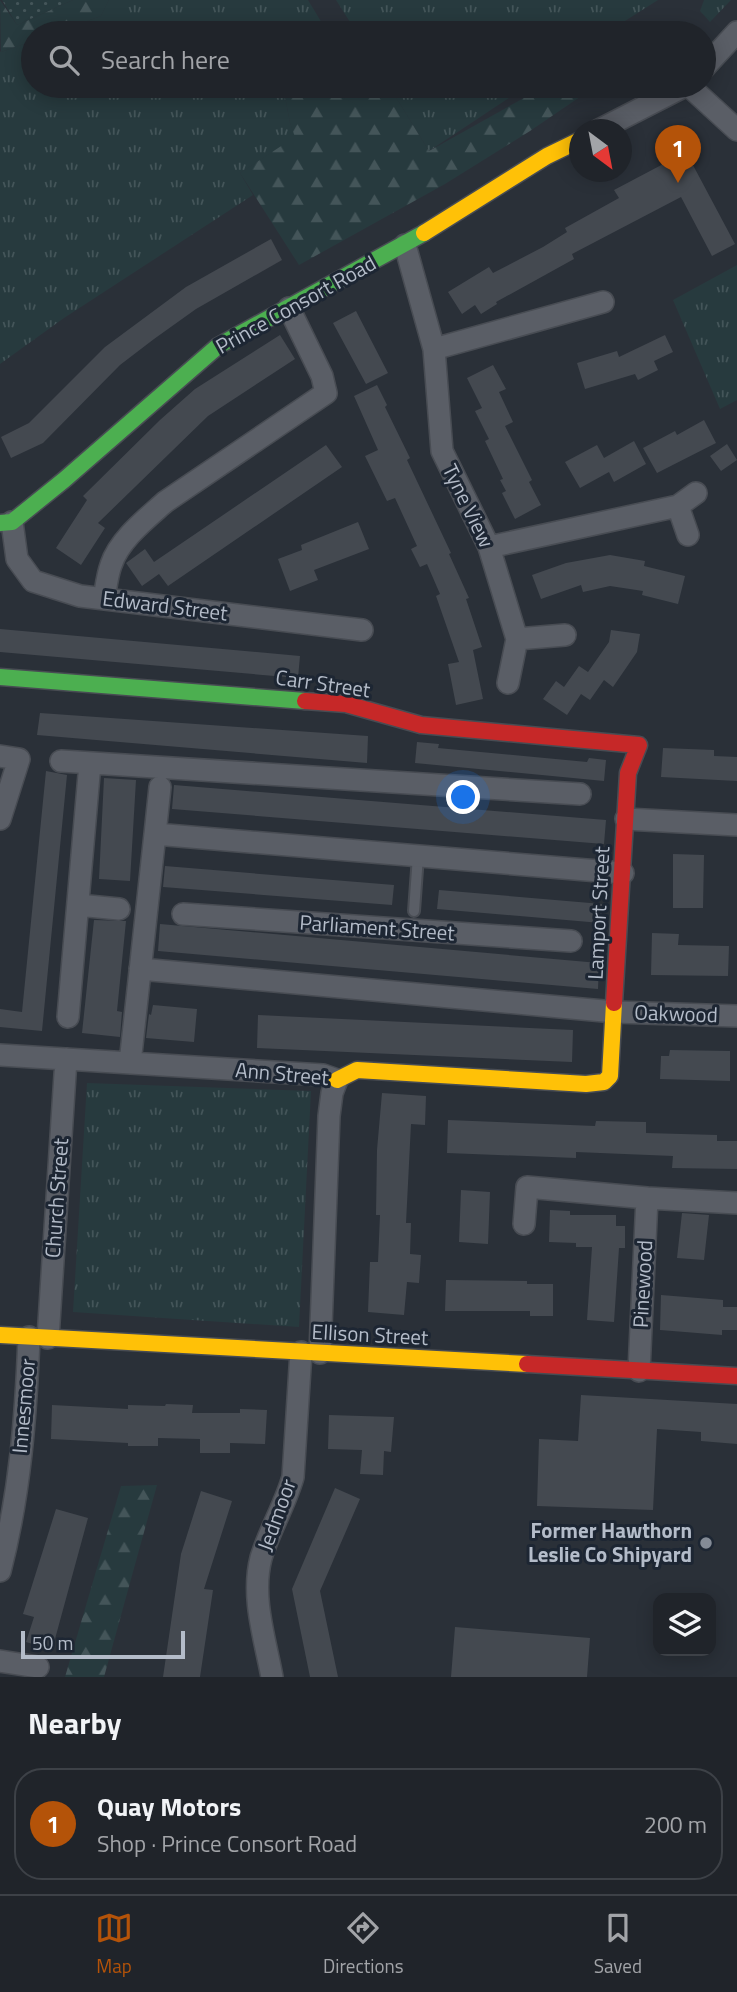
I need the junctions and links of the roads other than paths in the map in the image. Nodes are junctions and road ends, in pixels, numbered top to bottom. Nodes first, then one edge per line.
1 (737, 32) edge
2 (716, 55) edge
3 (663, 98) edge
4 (700, 98) edge
5 (621, 119) edge
6 (737, 131) edge
7 (569, 145) edge
8 (405, 245) junction
9 (603, 302) dead end
10 (289, 308) junction
11 (434, 349) junction
12 (696, 493) dead end
13 (678, 506) junction
14 (6, 523) edge
15 (688, 535) dead end
16 (489, 547) junction
17 (104, 599) junction
18 (362, 630) dead end
19 (565, 635) dead end
20 (517, 639) junction
21 (0, 677) edge
22 (508, 683) dead end
23 (639, 746) joint
24 (10, 758) edge
25 (61, 761) dead end
26 (90, 763) junction
27 (160, 787) dead end
28 (580, 793) dead end
29 (0, 819) edge
30 (626, 819) junction
31 (737, 825) edge
32 (155, 834) junction
33 (418, 856) junction
34 (622, 873) junction
35 (78, 905) junction
36 (118, 909) dead end
37 (414, 911) dead end
38 (183, 915) dead end
39 (571, 941) dead end
40 (140, 969) junction
41 (615, 1012) junction
42 (737, 1016) edge
43 (68, 1017) dead end
44 (0, 1055) edge
45 (66, 1059) junction
46 (130, 1063) junction
47 (337, 1080) junction
48 (604, 1082) joint
49 (648, 1198) junction
50 (737, 1203) edge
51 (524, 1224) dead end
52 (0, 1335) edge
53 (39, 1337) junction
54 (311, 1352) junction
55 (639, 1371) junction
56 (737, 1376) edge
57 (1, 1562) edge
58 (0, 1661) edge
59 (38, 1667) dead end
60 (272, 1677) edge

1 - 2 street
3 - 5 street
4 - 6 street
7 - 8 street, Prince Consort Road
8 - 10 street, Prince Consort Road
8 - 11 street, Tyne View
9 - 11 street
10 - 14 street, Prince Consort Road
10 - 17 street
11 - 16 street, Tyne View
12 - 13 street
13 - 15 street
13 - 16 street
14 - 17 street, Edward Street
16 - 20 street, Tyne View
17 - 18 street, Edward Street
19 - 20 street
20 - 22 street, Tyne View
21 - 23 street, Carr Street
23 - 30 street, Lamport Street
24 - 29 street
25 - 26 street
26 - 28 street
26 - 35 street
27 - 32 street
30 - 31 street
30 - 34 street, Lamport Street
32 - 33 street
32 - 40 street
33 - 34 street
33 - 37 lane
34 - 41 street, Lamport Street
35 - 36 street
35 - 43 street
38 - 39 street, Parliament Street
40 - 41 street, Oakwood
40 - 46 street
41 - 42 street, Oakwood
41 - 48 street, Lamport Street
44 - 45 street, Ann Street
45 - 46 street, Ann Street
45 - 53 street, Church Street
46 - 47 street, Ann Street
47 - 48 street, Ann Street
47 - 54 street, Jedmoor
49 - 50 street
49 - 51 street
49 - 55 street, Pinewood
52 - 53 street, Ellison Street
53 - 54 street, Ellison Street
53 - 57 street, Innesmoor
54 - 55 street, Ellison Street
54 - 60 street, Jedmoor
55 - 56 street, Ellison Street
58 - 59 street

